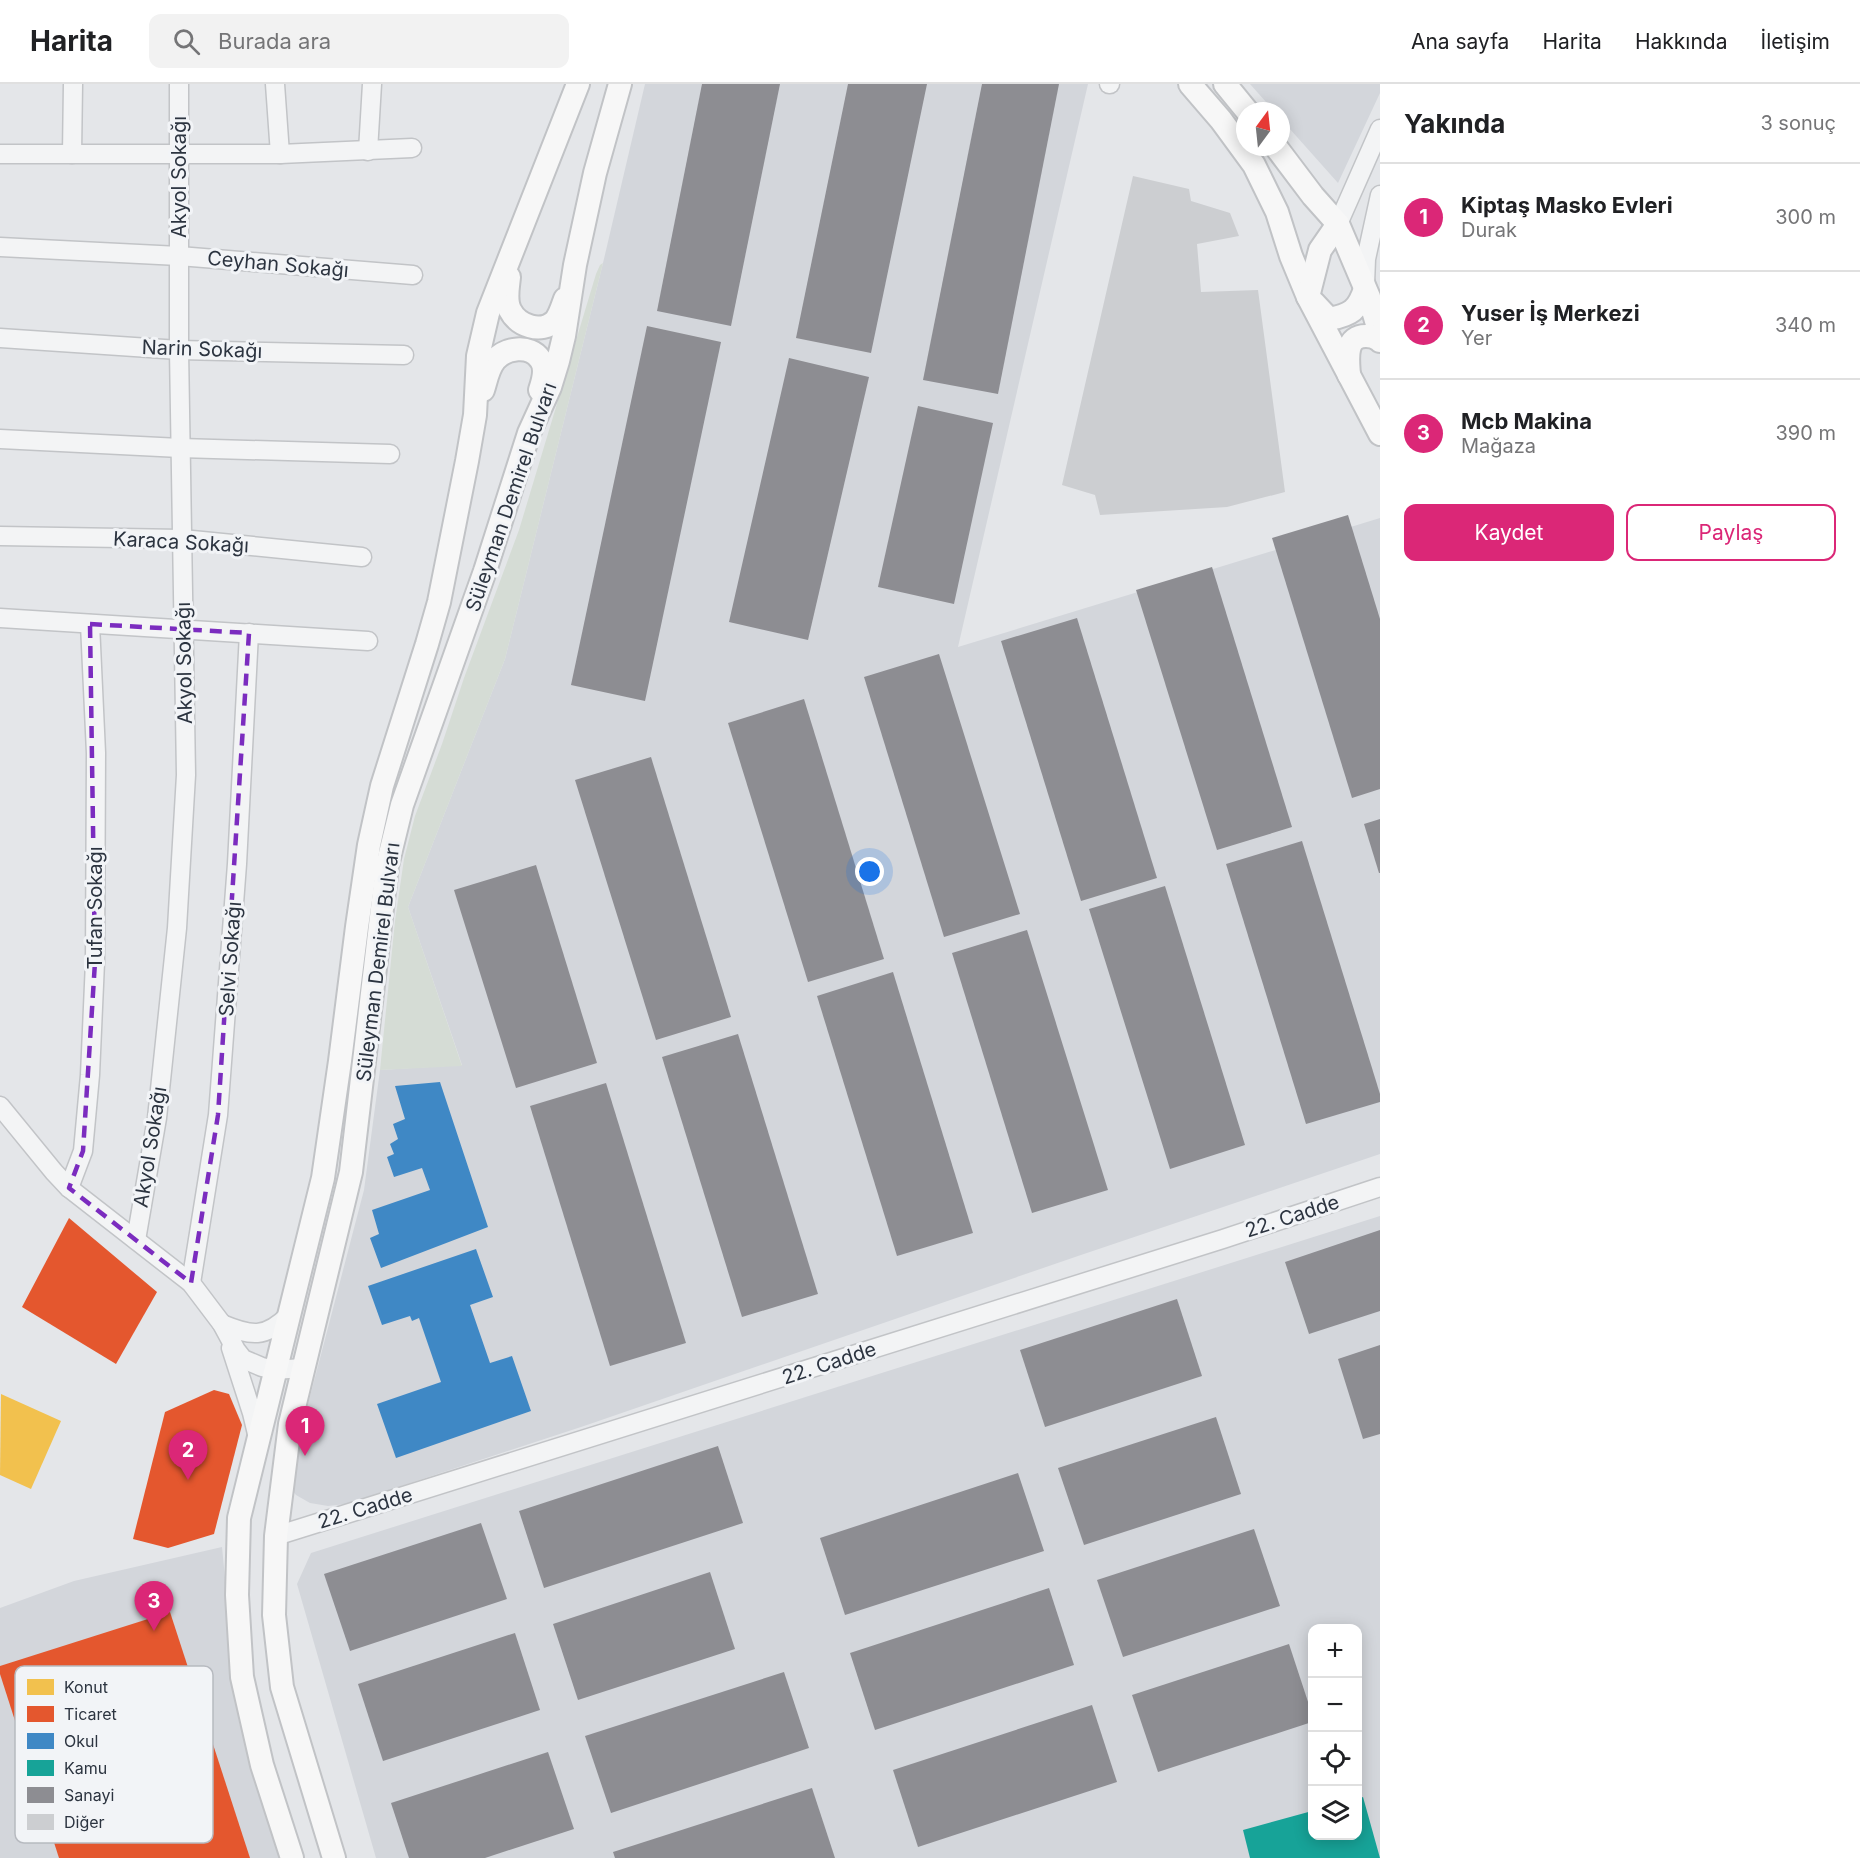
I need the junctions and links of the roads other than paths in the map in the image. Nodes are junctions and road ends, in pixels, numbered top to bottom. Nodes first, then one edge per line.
1 (73, 84) edge
2 (178, 84) edge
3 (275, 84) edge
4 (372, 84) edge
5 (578, 84) edge
6 (620, 84) edge
7 (1190, 84) edge
8 (1225, 84) edge
9 (1240, 102) edge
10 (1380, 129) edge
11 (412, 148) dead end
12 (368, 151) junction
13 (0, 154) edge
14 (72, 154) junction
15 (279, 154) junction
16 (179, 155) junction
17 (1283, 156) edge
18 (1380, 195) edge
19 (1338, 224) junction
20 (0, 247) edge
21 (513, 249) junction
22 (179, 256) junction
23 (574, 270) junction
24 (413, 275) dead end
25 (1365, 289) junction
26 (1308, 297) junction
27 (1380, 334) edge
28 (0, 338) edge
29 (1380, 341) edge
30 (179, 350) junction
31 (404, 355) dead end
32 (1349, 375) junction
33 (475, 415) junction
34 (529, 433) junction
35 (1380, 434) edge
36 (0, 439) edge
37 (180, 448) junction
38 (390, 454) dead end
39 (0, 536) edge
40 (182, 539) junction
41 (363, 557) dead end
42 (0, 618) edge
43 (90, 624) junction
44 (183, 629) junction
45 (249, 633) junction
46 (368, 641) dead end
47 (0, 1106) edge
48 (1380, 1187) edge
49 (69, 1188) junction
50 (136, 1240) junction
51 (191, 1283) junction
52 (288, 1315) junction
53 (222, 1324) junction
54 (302, 1368) junction
55 (275, 1370) junction
56 (258, 1438) junction
57 (276, 1536) junction
58 (292, 1858) edge
59 (334, 1858) edge

1 - 14 street
2 - 16 street, Akyol Sokağı
3 - 15 street
4 - 12 street
5 - 21 main road, Süleyman Demirel Bulvarı
6 - 23 main road, Süleyman Demirel Bulvarı
7 - 26 main road
8 - 9 main road
10 - 19 street
11 - 12 street
12 - 15 street
13 - 14 street
14 - 16 street
15 - 16 street
16 - 22 street, Akyol Sokağı
17 - 19 main road
18 - 25 street
19 - 25 main road
19 - 26 main road
20 - 22 street, Ceyhan Sokağı
21 - 23 main road
21 - 33 main road, Süleyman Demirel Bulvarı
22 - 24 street, Ceyhan Sokağı
22 - 30 street, Akyol Sokağı
23 - 34 main road, Süleyman Demirel Bulvarı
25 - 26 main road
25 - 27 main road
26 - 32 main road
28 - 30 street, Narin Sokağı
29 - 32 main road
30 - 31 street, Narin Sokağı
30 - 37 street, Akyol Sokağı
32 - 35 main road
33 - 34 main road
33 - 52 main road, Süleyman Demirel Bulvarı
34 - 54 main road, Süleyman Demirel Bulvarı
36 - 37 street
37 - 38 street
37 - 40 street, Akyol Sokağı
39 - 40 street, Karaca Sokağı
40 - 41 street, Karaca Sokağı
40 - 44 street, Akyol Sokağı
42 - 43 street
43 - 44 street
43 - 49 street, Tufan Sokağı
44 - 45 street
44 - 50 street, Akyol Sokağı
45 - 46 street
45 - 51 street, Selvi Sokağı
47 - 49 street
48 - 57 street, 22. Cadde
49 - 50 street
50 - 51 street
51 - 53 street
52 - 53 street
52 - 55 main road, Süleyman Demirel Bulvarı
53 - 55 street
53 - 56 street
54 - 55 street
54 - 57 main road, Süleyman Demirel Bulvarı
55 - 56 main road, Süleyman Demirel Bulvarı
56 - 58 main road, Süleyman Demirel Bulvarı
57 - 59 main road, Süleyman Demirel Bulvarı

